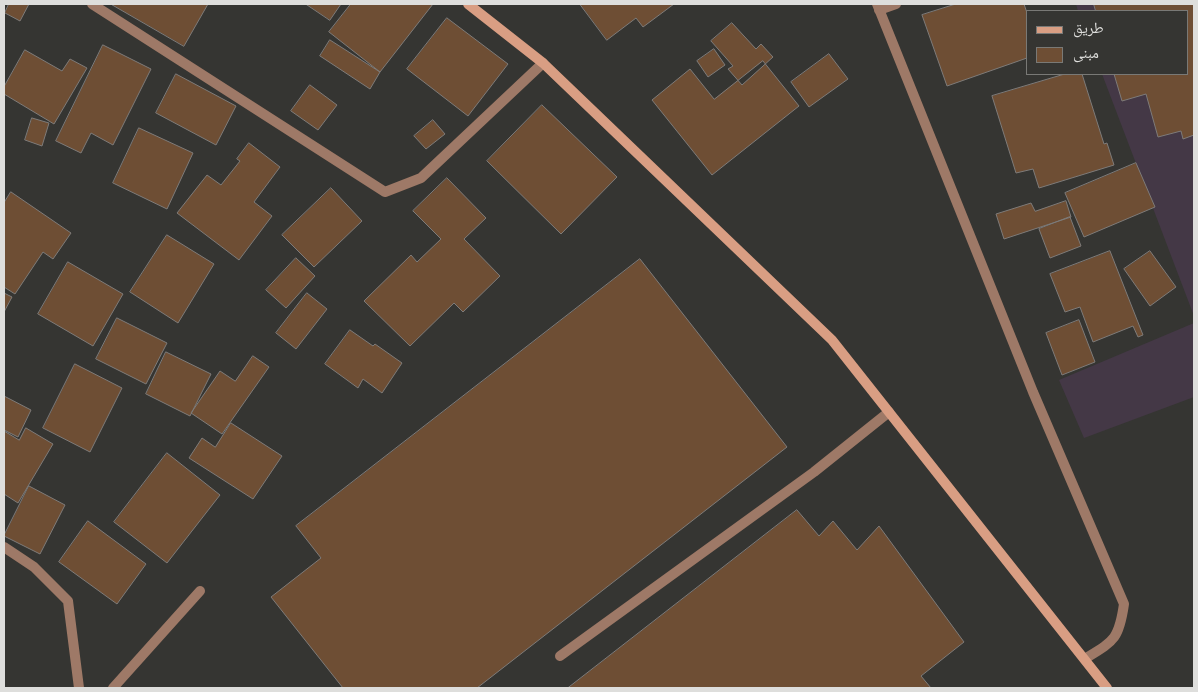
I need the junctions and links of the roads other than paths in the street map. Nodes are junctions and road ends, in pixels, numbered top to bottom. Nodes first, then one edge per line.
1 (92, 4) edge
2 (468, 4) edge
3 (896, 4) edge
4 (878, 7) edge
5 (543, 63) junction
6 (889, 412) junction
7 (4, 547) edge
8 (200, 590) dead end
9 (560, 656) dead end
10 (1086, 658) junction
11 (79, 688) edge
12 (113, 688) edge
13 (1108, 688) edge

1 - 5 street
2 - 5 main road
3 - 4 street
4 - 10 street
5 - 6 main road
6 - 9 street
6 - 10 main road
7 - 11 street
8 - 12 street
10 - 13 main road

